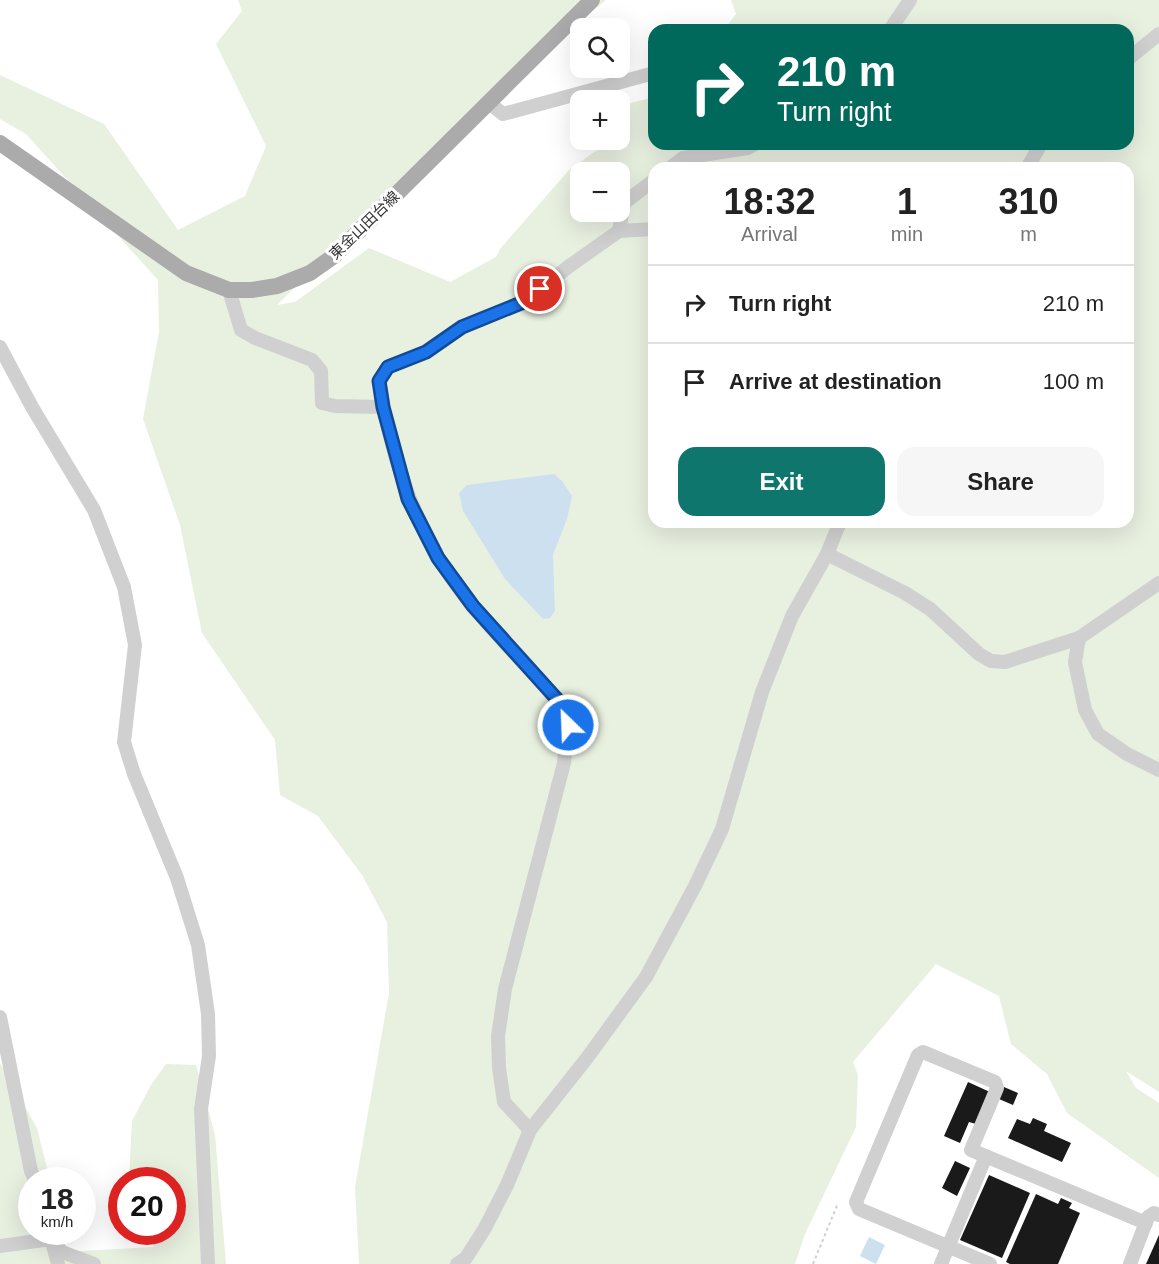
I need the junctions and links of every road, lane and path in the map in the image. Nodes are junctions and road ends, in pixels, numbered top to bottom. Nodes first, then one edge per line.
1 (592, 0) edge
2 (910, 0) edge
3 (894, 24) edge
4 (1159, 34) edge
5 (1134, 54) edge
6 (648, 75) edge
7 (489, 103) junction
8 (0, 142) edge
9 (735, 150) edge
10 (678, 162) edge
11 (648, 184) edge
12 (648, 229) edge
13 (619, 231) junction
14 (229, 290) junction
15 (0, 347) edge
16 (383, 407) junction
17 (838, 528) edge
18 (827, 554) junction
19 (1159, 583) edge
20 (1079, 638) junction
21 (1159, 770) edge
22 (0, 1017) edge
23 (530, 1130) junction
24 (986, 1156) junction
25 (30, 1167) edge
26 (838, 1203) dead end
27 (1159, 1215) edge
28 (1146, 1223) junction
29 (18, 1242) edge
30 (53, 1245) edge
31 (57, 1245) edge
32 (0, 1246) edge
33 (948, 1247) junction
34 (58, 1264) edge
35 (94, 1264) edge
36 (208, 1264) edge
37 (457, 1264) edge
38 (813, 1264) edge
39 (941, 1264) edge
40 (990, 1264) edge
41 (1130, 1264) edge

1 - 7 main road, 東金山田台線
2 - 3 street
4 - 5 street
6 - 7 street
7 - 14 main road, 東金山田台線
8 - 14 main road, 東金山田台線
9 - 10 street
11 - 13 street
12 - 13 street
13 - 16 street
14 - 16 street
15 - 36 street
16 - 23 street
17 - 18 street
18 - 20 street
18 - 23 street
19 - 20 street
20 - 21 street
22 - 25 street
23 - 37 street
24 - 28 street
24 - 33 street
24 - 33 street
26 - 38 path
27 - 28 street
28 - 41 street
29 - 32 street
30 - 34 street
31 - 35 street
33 - 39 street
33 - 40 street

